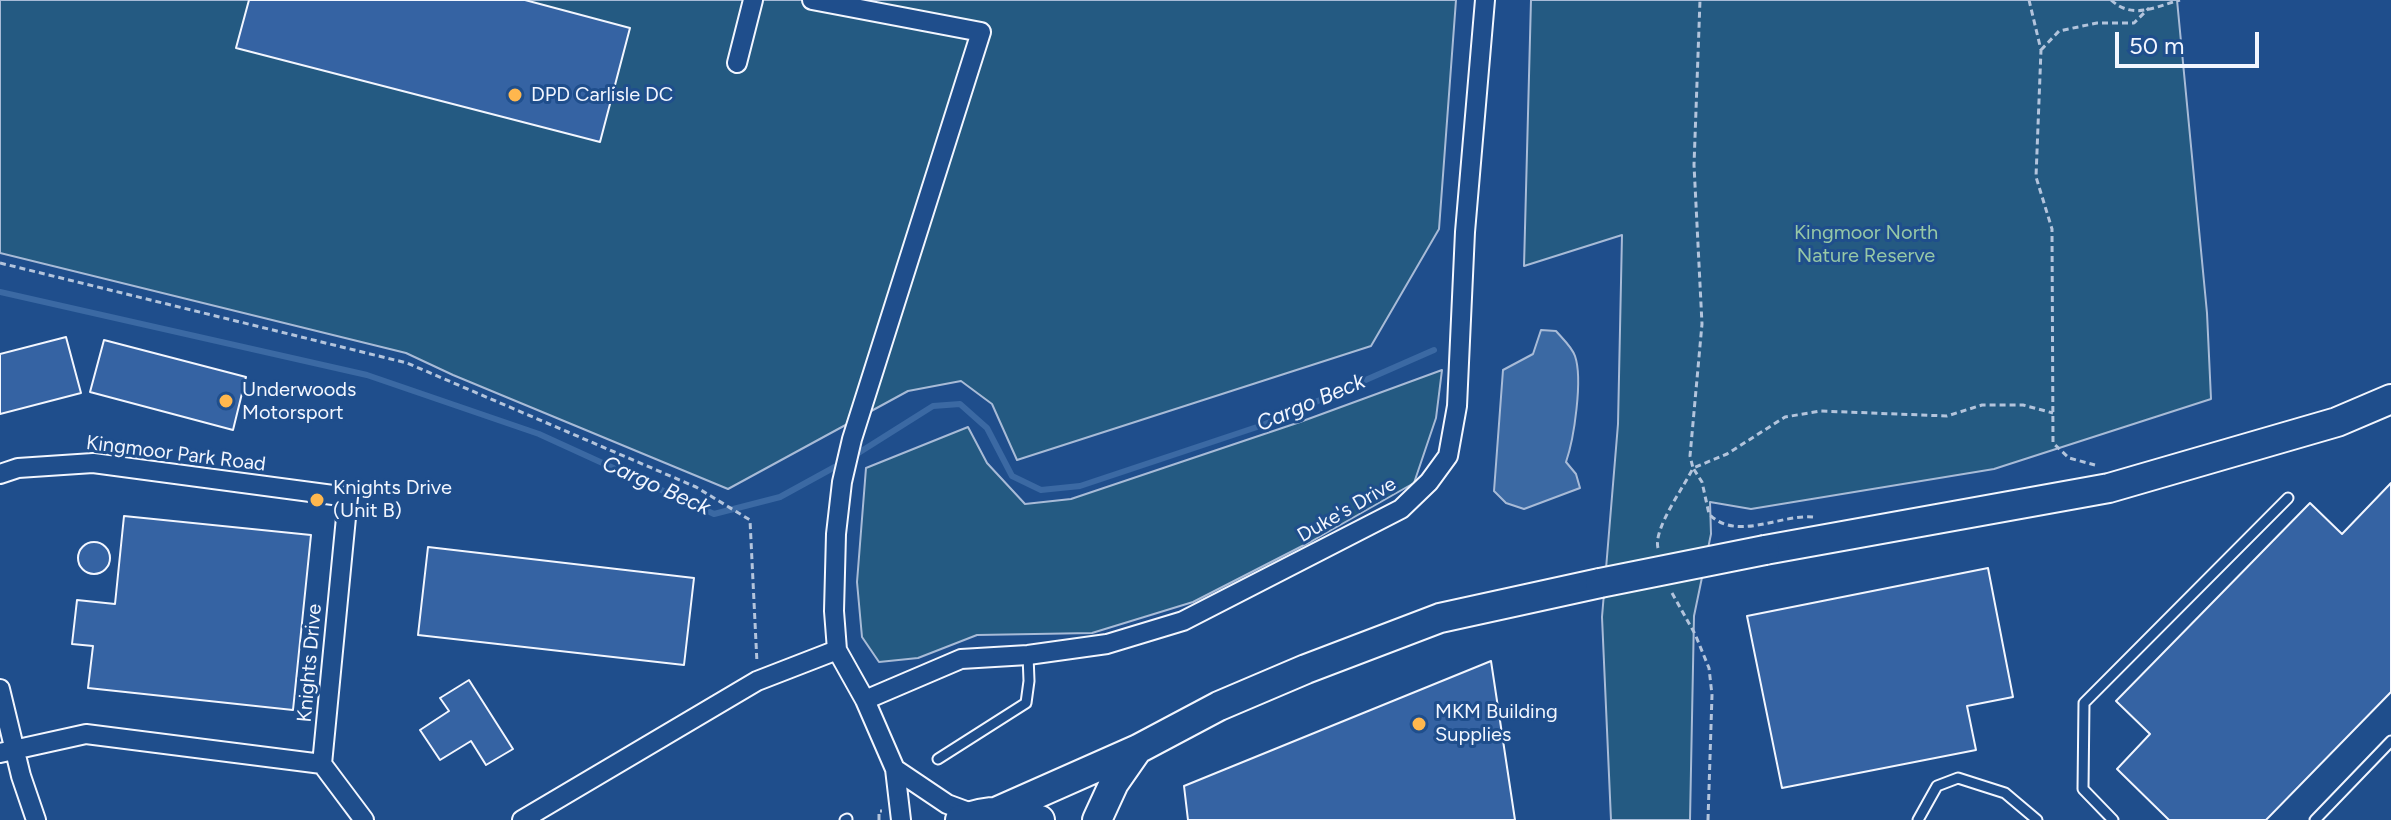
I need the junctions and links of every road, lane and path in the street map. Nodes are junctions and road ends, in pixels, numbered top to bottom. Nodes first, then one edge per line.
1 (753, 0) edge
2 (812, 0) edge
3 (1485, 0) edge
4 (1700, 0) edge
5 (2029, 0) edge
6 (2111, 0) edge
7 (2180, 0) edge
8 (2149, 8) junction
9 (2041, 50) junction
10 (737, 63) dead end
11 (0, 263) edge
12 (2391, 399) edge
13 (2053, 413) junction
14 (2099, 466) dead end
15 (1693, 468) junction
16 (0, 474) edge
17 (348, 497) joint
18 (2288, 498) dead end
19 (1821, 519) dead end
20 (1659, 553) dead end
21 (1670, 588) dead end
22 (837, 650) junction
23 (1028, 655) junction
24 (757, 681) junction
25 (0, 689) edge
26 (865, 700) junction
27 (2391, 741) edge
28 (1138, 749) junction
29 (7, 751) edge
30 (938, 759) dead end
31 (322, 764) junction
32 (895, 769) junction
33 (900, 815) edge
34 (977, 815) edge
35 (36, 820) edge
36 (364, 820) edge
37 (522, 820) edge
38 (1040, 820) edge
39 (1097, 820) edge
40 (1708, 820) edge
41 (1918, 820) edge
42 (2037, 820) edge
43 (2113, 820) edge
44 (2315, 820) edge

1 - 10 street
2 - 22 street
3 - 23 street, Duke's Drive
4 - 15 path
5 - 9 path
6 - 8 path
7 - 8 path
8 - 9 path
9 - 13 path
11 - 24 path
12 - 28 highway, bridge
13 - 14 path
13 - 15 path
15 - 19 path
15 - 20 path
16 - 17 street, Kingmoor Park Road
17 - 31 street, Knights Drive
18 - 43 lane
21 - 40 path
22 - 24 street
22 - 26 street
23 - 26 street, Duke's Drive
23 - 30 lane
24 - 37 street
25 - 29 street
26 - 32 street
27 - 44 lane
28 - 34 highway
28 - 39 highway
29 - 31 street
29 - 35 street
31 - 36 street
32 - 33 street
32 - 34 street
34 - 38 highway
41 - 42 lane

